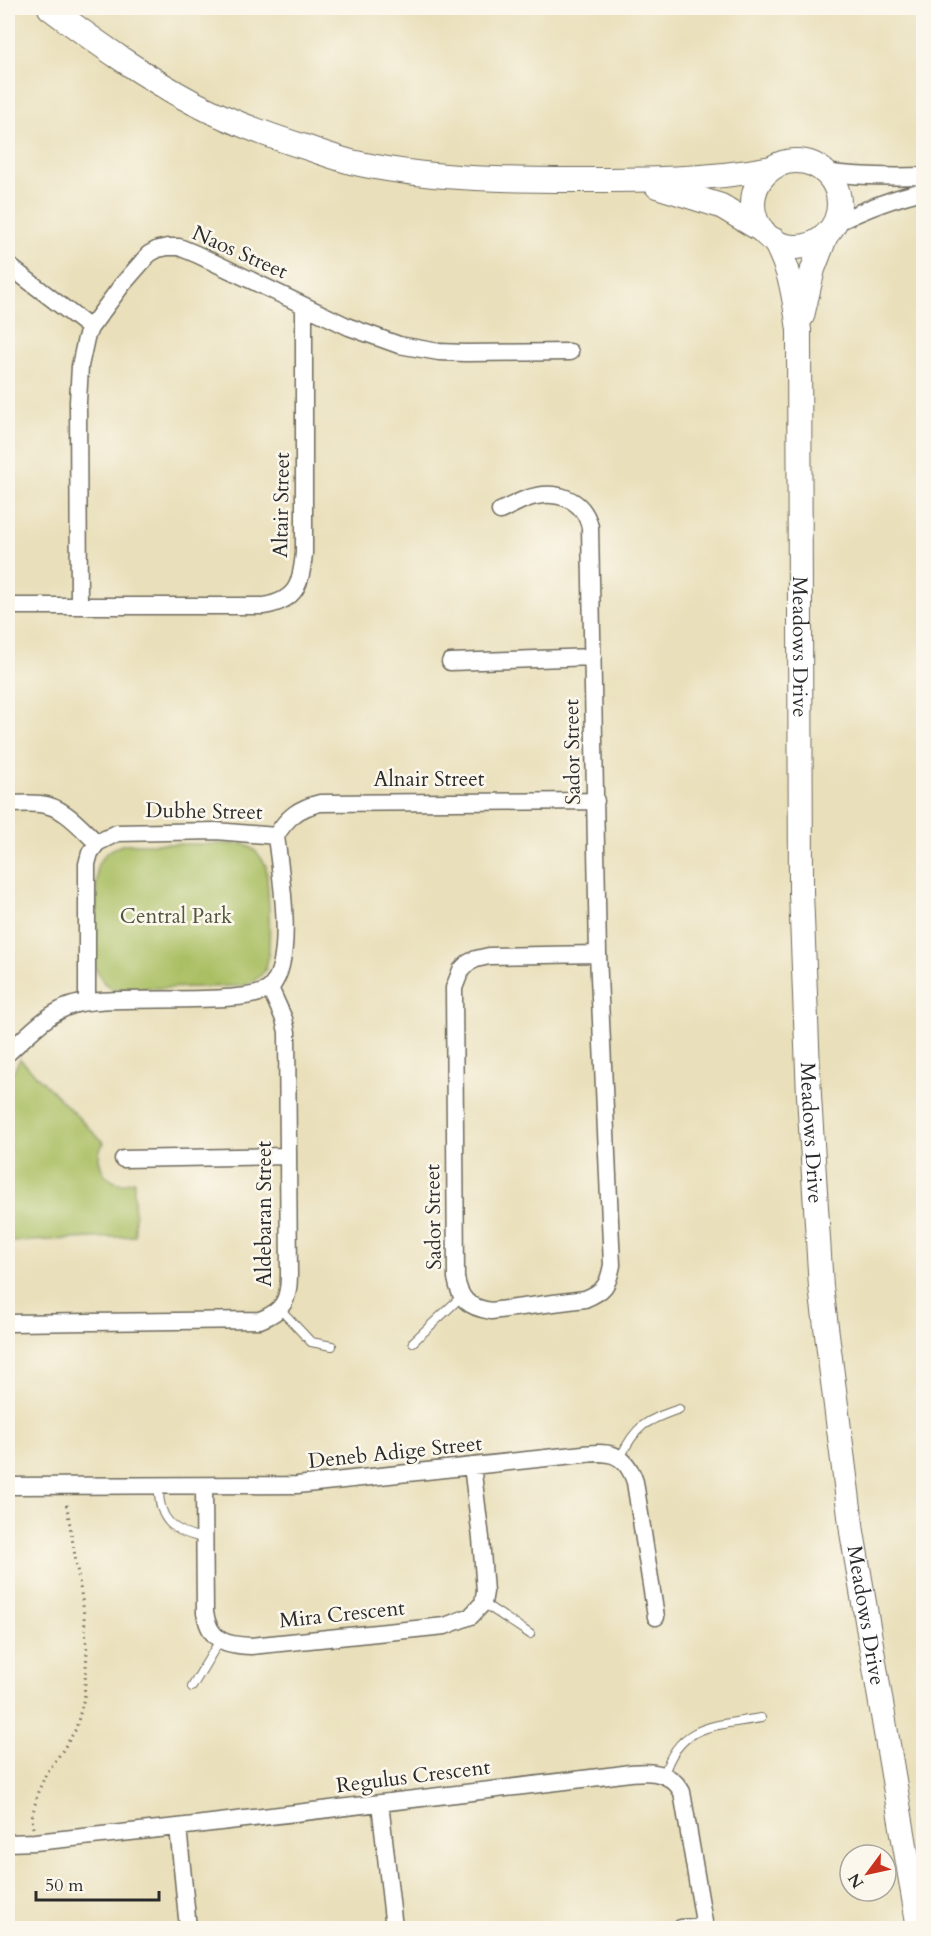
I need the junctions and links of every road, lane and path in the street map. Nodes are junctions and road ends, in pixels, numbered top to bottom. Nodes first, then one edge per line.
1 (50, 8) edge
2 (772, 168) junction
3 (825, 172) junction
4 (924, 176) edge
5 (635, 180) junction
6 (924, 191) edge
7 (830, 230) junction
8 (769, 235) junction
9 (8, 265) edge
10 (304, 306) junction
11 (90, 328) junction
12 (799, 330) junction
13 (570, 352) dead end
14 (501, 511) dead end
15 (8, 606) edge
16 (79, 606) junction
17 (593, 657) junction
18 (450, 662) dead end
19 (596, 801) junction
20 (8, 804) edge
21 (276, 836) junction
22 (97, 843) junction
23 (598, 954) junction
24 (270, 988) junction
25 (87, 1002) junction
26 (8, 1053) edge
27 (287, 1156) junction
28 (123, 1159) dead end
29 (462, 1296) junction
30 (280, 1309) junction
31 (8, 1323) edge
32 (413, 1342) dead end
33 (332, 1346) dead end
34 (679, 1409) dead end
35 (620, 1458) junction
36 (472, 1466) junction
37 (8, 1486) edge
38 (204, 1486) junction
39 (64, 1487) junction
40 (159, 1487) junction
41 (204, 1538) junction
42 (483, 1603) junction
43 (656, 1617) dead end
44 (530, 1634) dead end
45 (220, 1640) junction
46 (192, 1687) dead end
47 (761, 1718) dead end
48 (664, 1775) junction
49 (380, 1803) junction
50 (178, 1827) junction
51 (35, 1842) junction
52 (8, 1843) edge
53 (705, 1927) edge
54 (188, 1929) edge
55 (394, 1929) edge
56 (681, 1929) edge
57 (919, 1929) edge

1 - 5 street
2 - 3 street
2 - 5 street
2 - 8 street
3 - 4 street
3 - 7 street
5 - 8 street
6 - 7 street
7 - 8 street
7 - 12 street, Meadows Drive
8 - 12 street, Meadows Drive
9 - 11 street
10 - 11 street, Naos Street
10 - 13 street, Naos Street
10 - 16 street, Altair Street
11 - 16 street, Naos Street
12 - 57 street, Meadows Drive
14 - 17 street, Sador Street
15 - 16 street, Altair Street
17 - 18 street
17 - 19 street, Sador Street
19 - 21 street, Alnair Street
19 - 23 street, Sador Street
20 - 22 street
21 - 22 street, Dubhe Street
21 - 24 street, Dubhe Street
22 - 25 street
23 - 29 street, Sador Street
23 - 29 street, Sador Street
24 - 25 street
24 - 27 street, Aldebaran Street
25 - 26 street
27 - 28 street
27 - 30 street, Aldebaran Street
29 - 32 lane
30 - 31 street, Aldebaran Street
30 - 33 lane
34 - 35 lane
35 - 36 street, Deneb Adige Street
35 - 43 street
36 - 38 street, Deneb Adige Street
36 - 42 street
37 - 39 street, Deneb Adige Street
38 - 40 street, Deneb Adige Street
38 - 41 street
39 - 40 street, Deneb Adige Street
39 - 51 path
40 - 41 lane
41 - 45 street
42 - 44 lane
42 - 45 street, Mira Crescent
45 - 46 lane
47 - 48 lane
48 - 49 street, Regulus Crescent
48 - 53 street
49 - 50 street, Regulus Crescent
49 - 55 street
50 - 51 street, Regulus Crescent
50 - 54 street
51 - 52 street, Regulus Crescent
53 - 56 street

